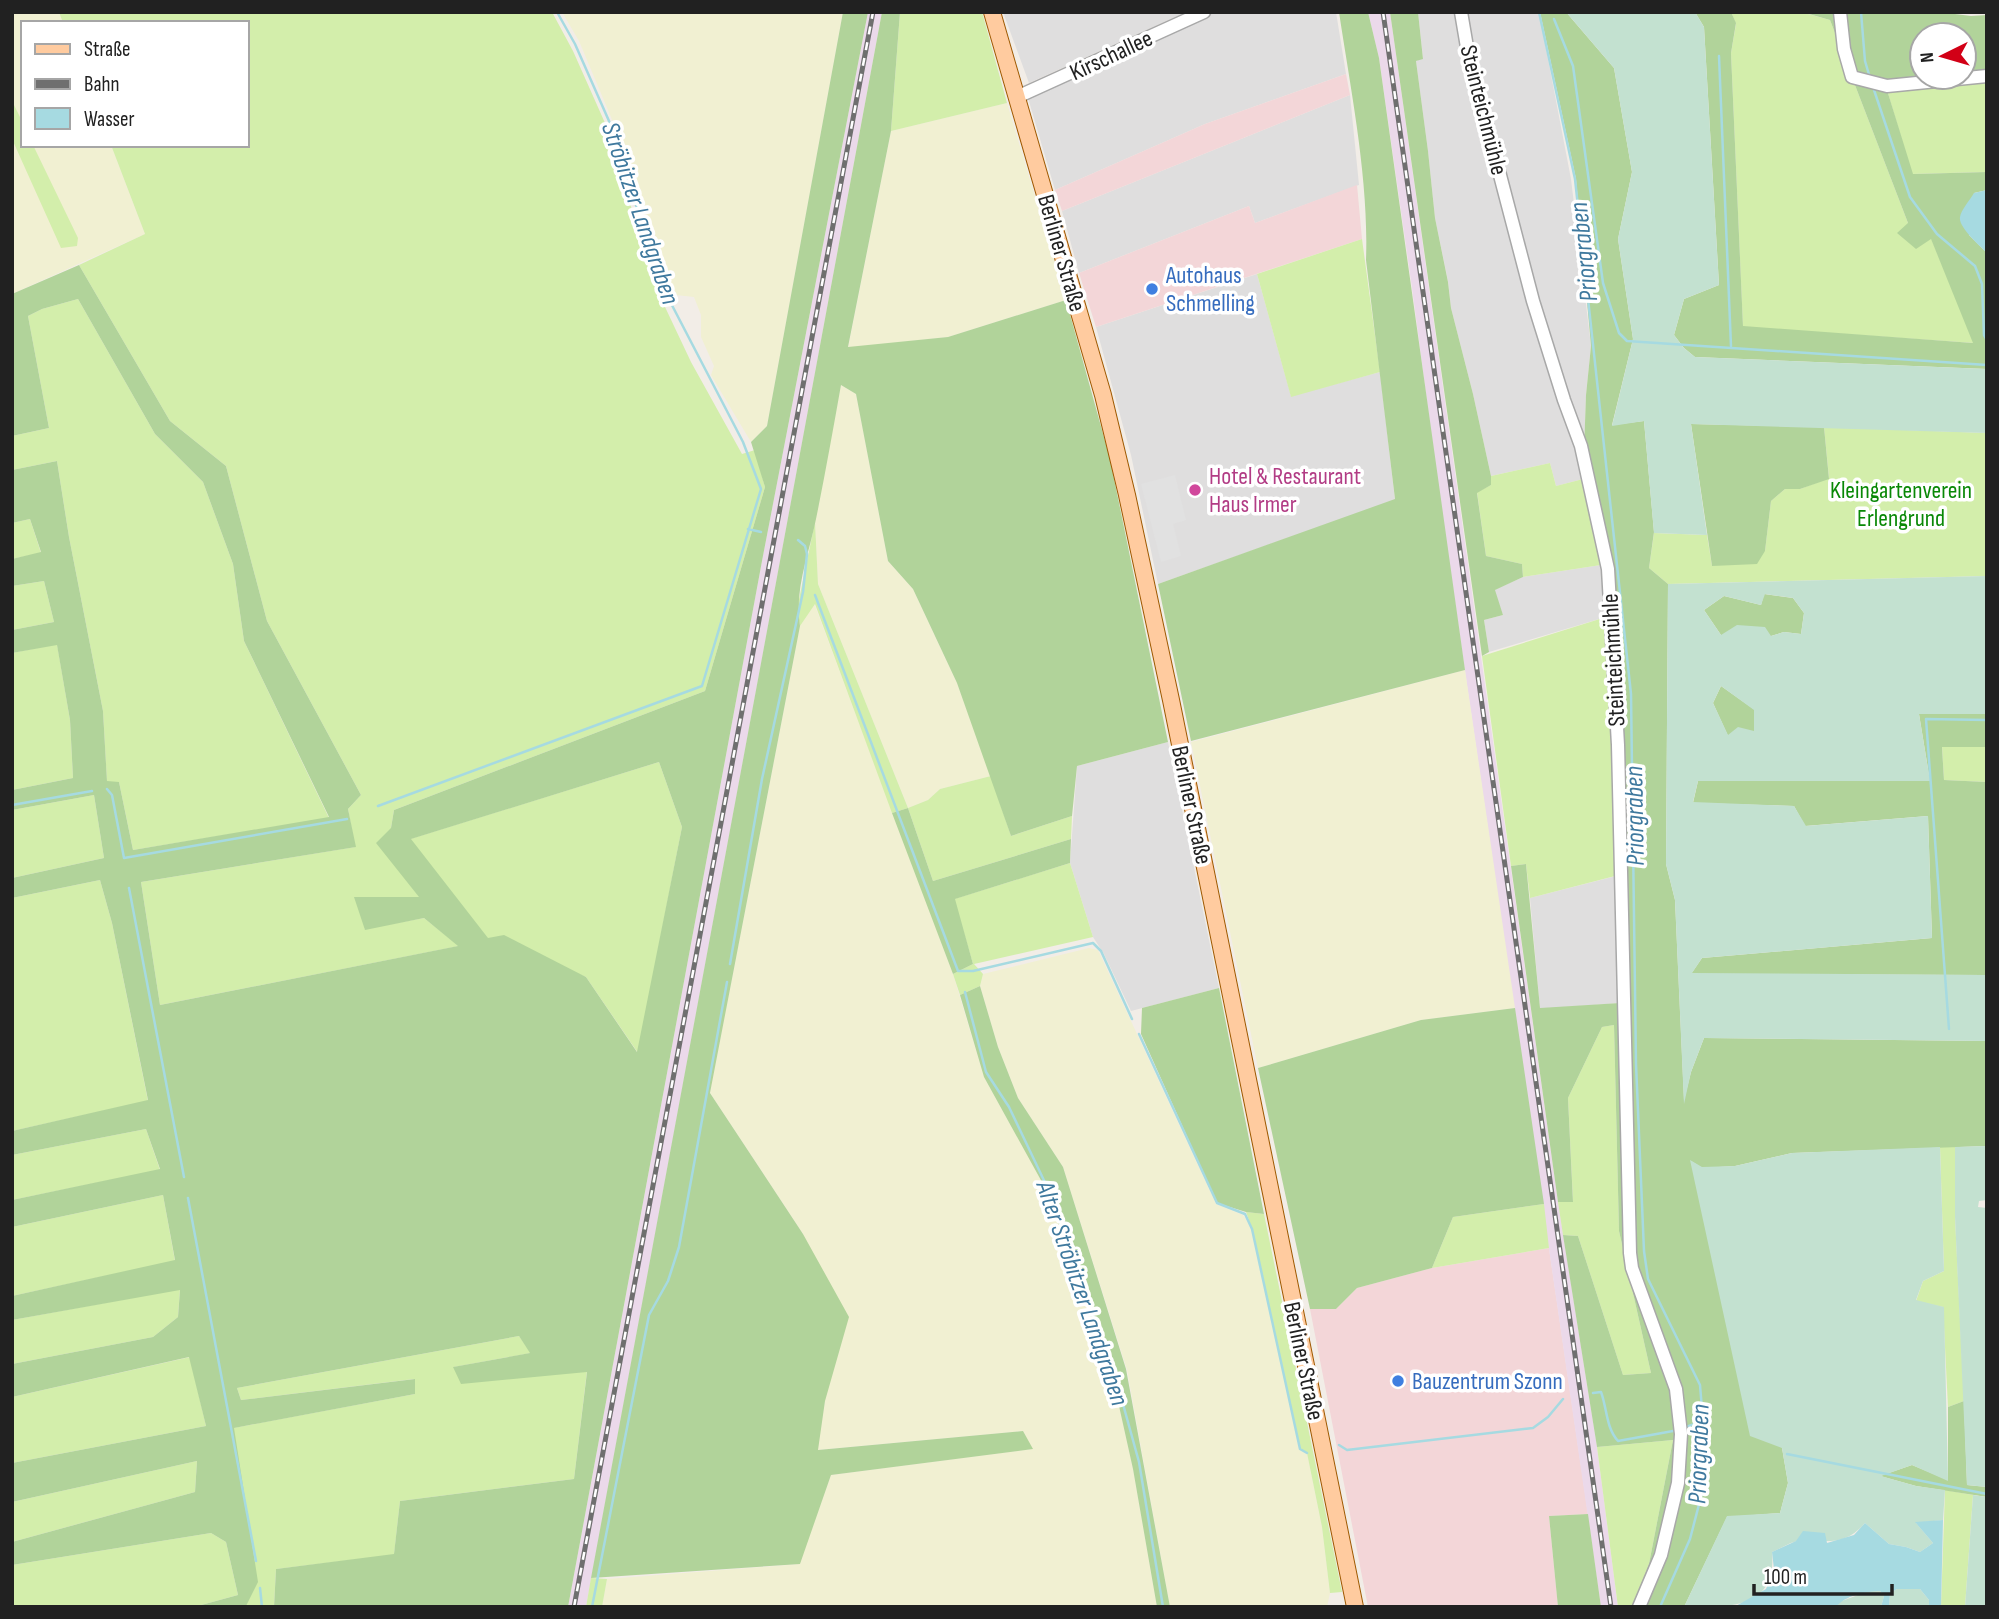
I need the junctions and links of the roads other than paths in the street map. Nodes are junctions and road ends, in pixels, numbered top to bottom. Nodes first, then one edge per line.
1 (992, 12) edge
2 (1204, 12) edge
3 (1461, 12) edge
4 (1840, 12) edge
5 (1987, 76) edge
6 (1017, 97) junction
7 (1355, 1607) edge
8 (1639, 1607) edge

1 - 6 main road, Berliner Straße
2 - 6 street, Kirschallee
3 - 8 street, Steinteichmühle
4 - 5 street
6 - 7 main road, Berliner Straße

